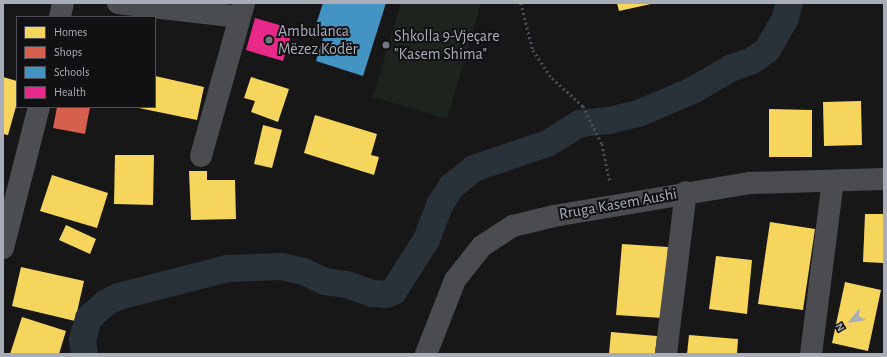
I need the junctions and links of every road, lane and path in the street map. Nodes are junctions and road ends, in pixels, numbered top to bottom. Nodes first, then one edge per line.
1 (63, 3) edge
2 (118, 3) edge
3 (521, 3) edge
4 (242, 10) edge
5 (60, 16) edge
6 (39, 108) edge
7 (200, 156) dead end
8 (884, 179) edge
9 (833, 181) junction
10 (686, 192) junction
11 (609, 206) junction
12 (3, 248) edge
13 (426, 354) edge
14 (666, 354) edge
15 (812, 354) edge

1 - 5 main road
2 - 4 street
3 - 11 path
4 - 7 street
6 - 12 main road
8 - 9 street, Rruga Kasem Aushi
9 - 10 street, Rruga Kasem Aushi
9 - 15 street
10 - 11 street, Rruga Kasem Aushi
10 - 14 street
11 - 13 street, Rruga Kasem Aushi

